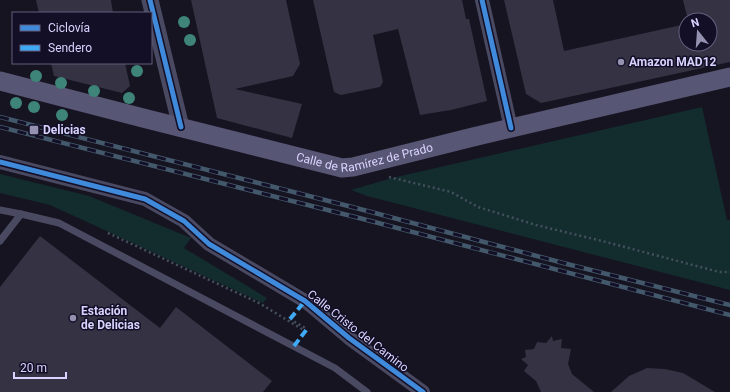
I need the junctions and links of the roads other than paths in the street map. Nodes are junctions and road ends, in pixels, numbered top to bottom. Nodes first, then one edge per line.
1 (150, 0) edge
2 (482, 0) edge
3 (730, 77) edge
4 (0, 81) edge
5 (181, 127) junction
6 (511, 128) junction
7 (0, 162) edge
8 (0, 210) edge
9 (21, 214) junction
10 (0, 241) edge
11 (367, 392) edge
12 (423, 392) edge

1 - 5 street
2 - 6 street
3 - 6 main road, Calle de Ramírez de Prado
4 - 5 main road, Calle de Ramírez de Prado
5 - 6 main road, Calle de Ramírez de Prado
7 - 12 street, Calle Cristo del Camino
8 - 9 lane
9 - 10 lane
9 - 11 lane

